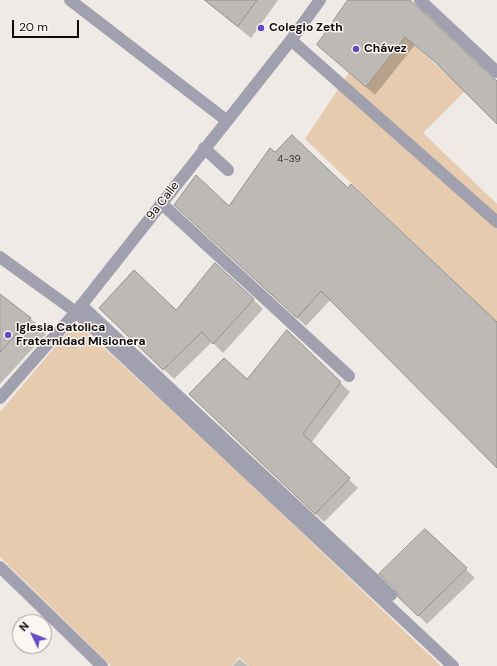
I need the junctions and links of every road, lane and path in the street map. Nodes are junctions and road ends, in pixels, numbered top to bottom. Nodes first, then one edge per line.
1 (70, 0) edge
2 (320, 0) edge
3 (420, 0) edge
4 (291, 40) junction
5 (497, 72) edge
6 (226, 120) junction
7 (204, 148) junction
8 (228, 170) dead end
9 (161, 203) junction
10 (497, 222) edge
11 (0, 257) edge
12 (79, 308) junction
13 (349, 376) dead end
14 (0, 398) edge
15 (0, 566) edge
16 (391, 595) dead end
17 (102, 666) edge
18 (453, 666) edge

1 - 6 street
2 - 4 street, 9a Calle
3 - 5 street
4 - 6 street, 9a Calle
4 - 10 street
6 - 7 street, 9a Calle
7 - 8 street
7 - 9 street, 9a Calle
9 - 12 street, 9a Calle
9 - 13 street
11 - 12 street
12 - 14 street, 9a Calle
12 - 16 street
12 - 18 street
15 - 17 street

